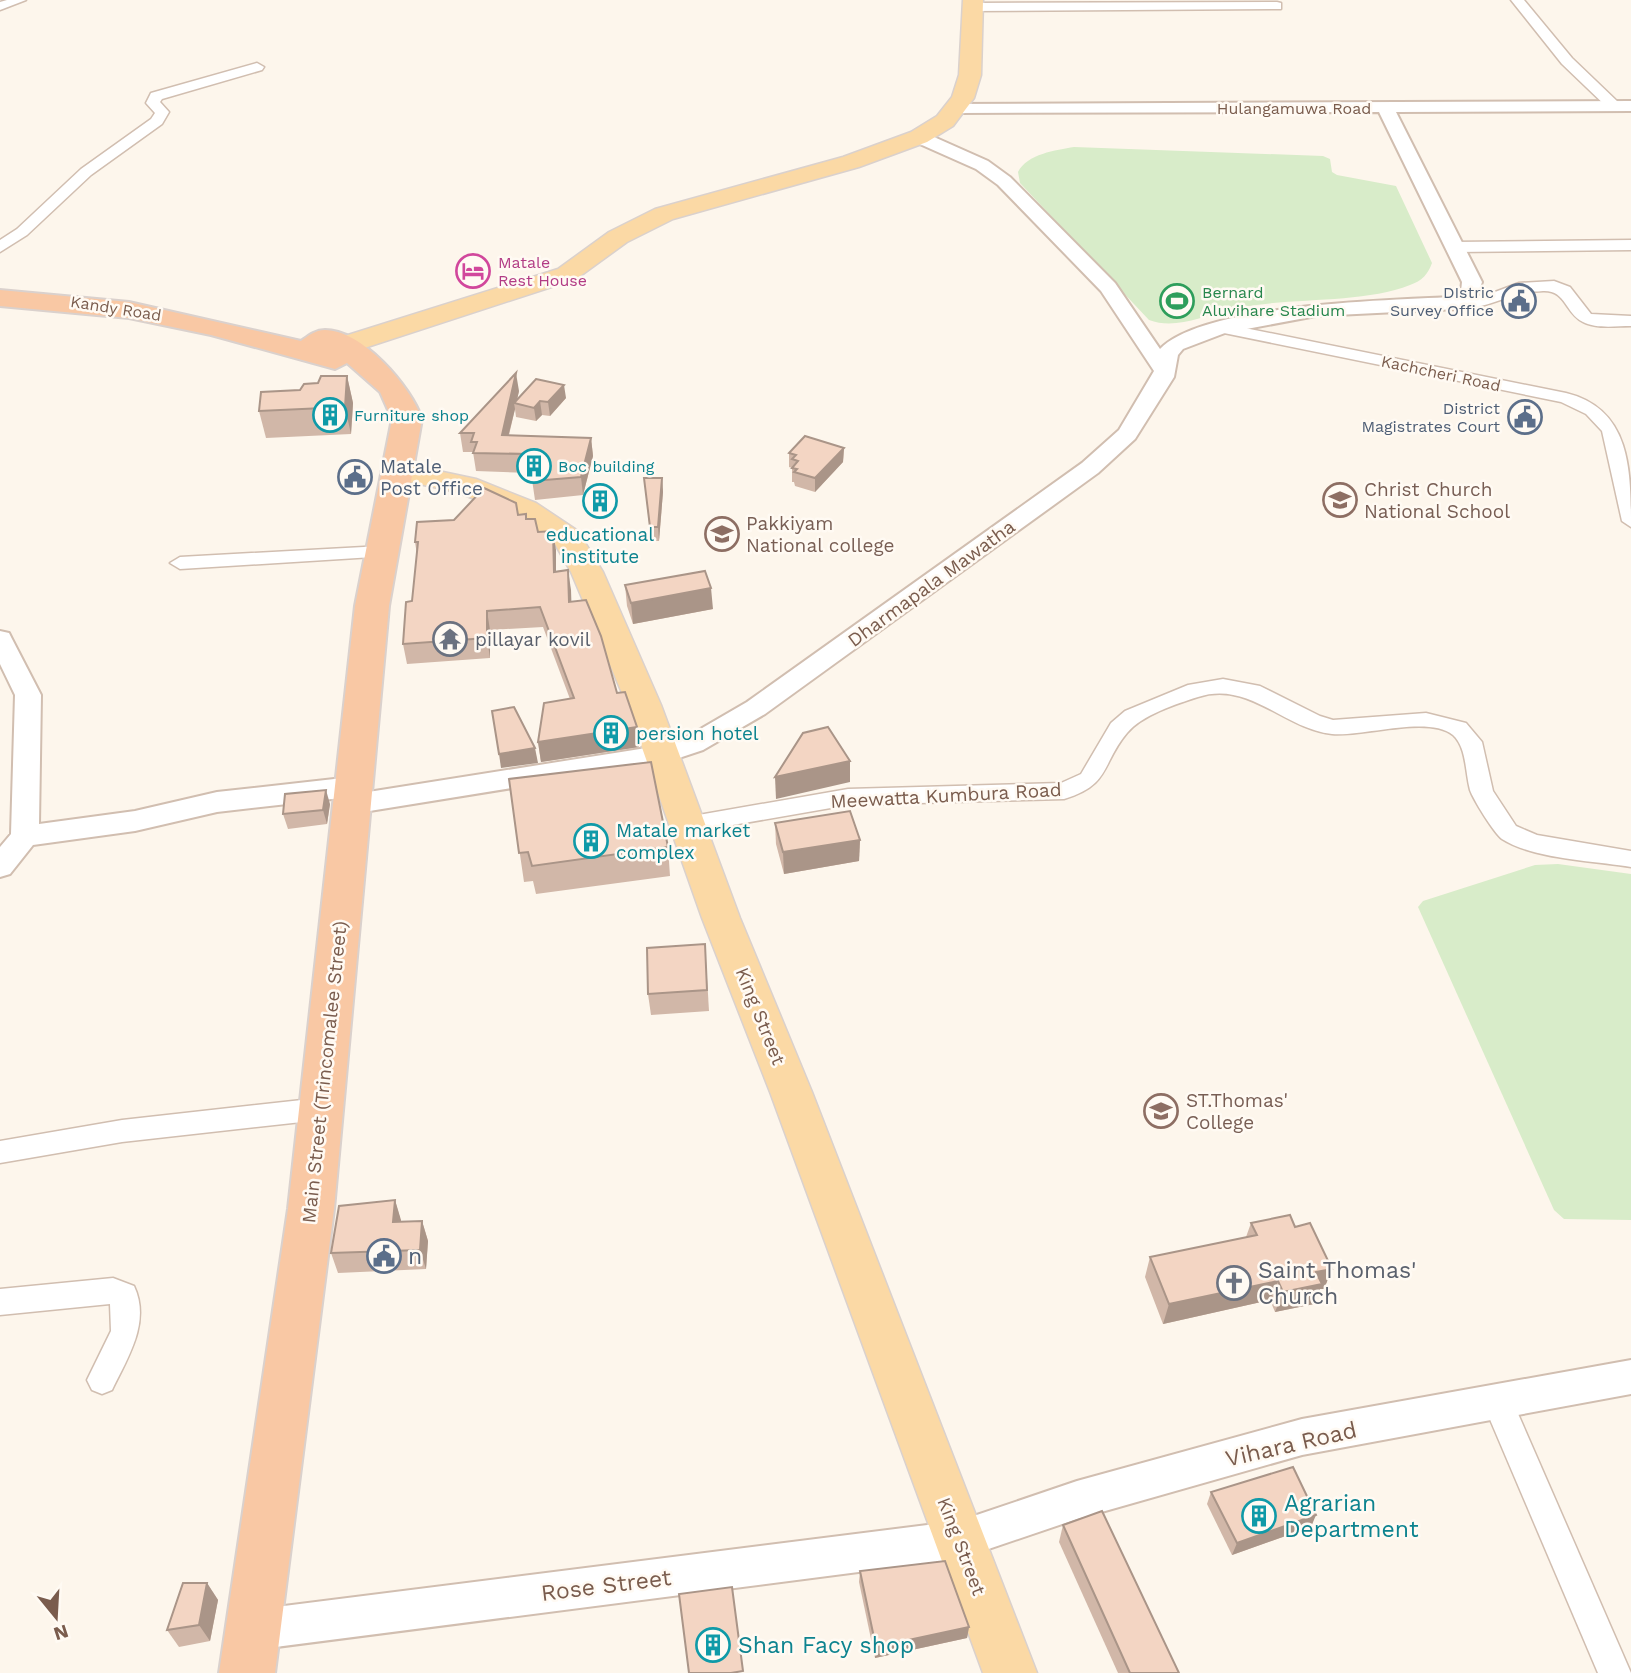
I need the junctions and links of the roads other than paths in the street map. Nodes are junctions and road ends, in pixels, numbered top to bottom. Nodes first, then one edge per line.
1 (20, 0) edge
2 (1517, 0) edge
3 (973, 3) edge
4 (1131, 4) edge
5 (0, 6) edge
6 (1278, 6) dead end
7 (257, 66) dead end
8 (957, 108) junction
9 (1386, 108) junction
10 (1625, 108) edge
11 (919, 137) junction
12 (1631, 245) edge
13 (0, 247) edge
14 (1455, 247) junction
15 (0, 298) edge
16 (1458, 303) junction
17 (1631, 321) edge
18 (1220, 328) junction
19 (327, 345) junction
20 (1164, 370) junction
21 (396, 471) junction
22 (1630, 515) edge
23 (382, 552) junction
24 (180, 563) dead end
25 (0, 639) edge
26 (661, 755) junction
27 (352, 795) junction
28 (687, 825) junction
29 (25, 836) junction
30 (1631, 859) edge
31 (0, 867) edge
32 (320, 1109) junction
33 (0, 1152) edge
34 (0, 1302) edge
35 (1631, 1377) edge
36 (102, 1380) dead end
37 (1498, 1403) junction
38 (959, 1540) junction
39 (253, 1630) junction
40 (247, 1673) edge
41 (1010, 1673) edge
42 (1615, 1673) edge

1 - 5 street
2 - 10 street
3 - 4 street
3 - 8 main road
4 - 6 street
7 - 13 street
8 - 9 street, Hulangamuwa Road
8 - 11 main road
9 - 10 street, Hulangamuwa Road
9 - 14 street
11 - 19 main road
11 - 20 street
12 - 14 street
14 - 16 street
15 - 19 highway, Kandy Road
16 - 17 street
16 - 18 street, Dharmapala Mawatha
18 - 20 street, Dharmapala Mawatha
18 - 22 street, Kachcheri Road
19 - 21 highway, Kandy Road
20 - 26 street, Dharmapala Mawatha
21 - 23 highway, Main Street (Trincomalee Street)
21 - 26 main road, King Street
23 - 24 street
23 - 27 highway, Main Street (Trincomalee Street)
25 - 29 street
26 - 27 street, Dharmapala Mawatha
26 - 28 main road, King Street
27 - 29 street, Dharmapala Mawatha
27 - 32 highway, Main Street (Trincomalee Street)
28 - 30 street, Meewatta Kumbura Road
28 - 38 main road, King Street
29 - 31 street
32 - 33 street
32 - 39 highway, Main Street (Trincomalee Street)
34 - 36 street
35 - 37 street, Vihara Road
37 - 38 street, Vihara Road
37 - 42 street
38 - 39 street, Rose Street
38 - 41 main road, King Street
39 - 40 highway, Main Street (Trincomalee Street)

